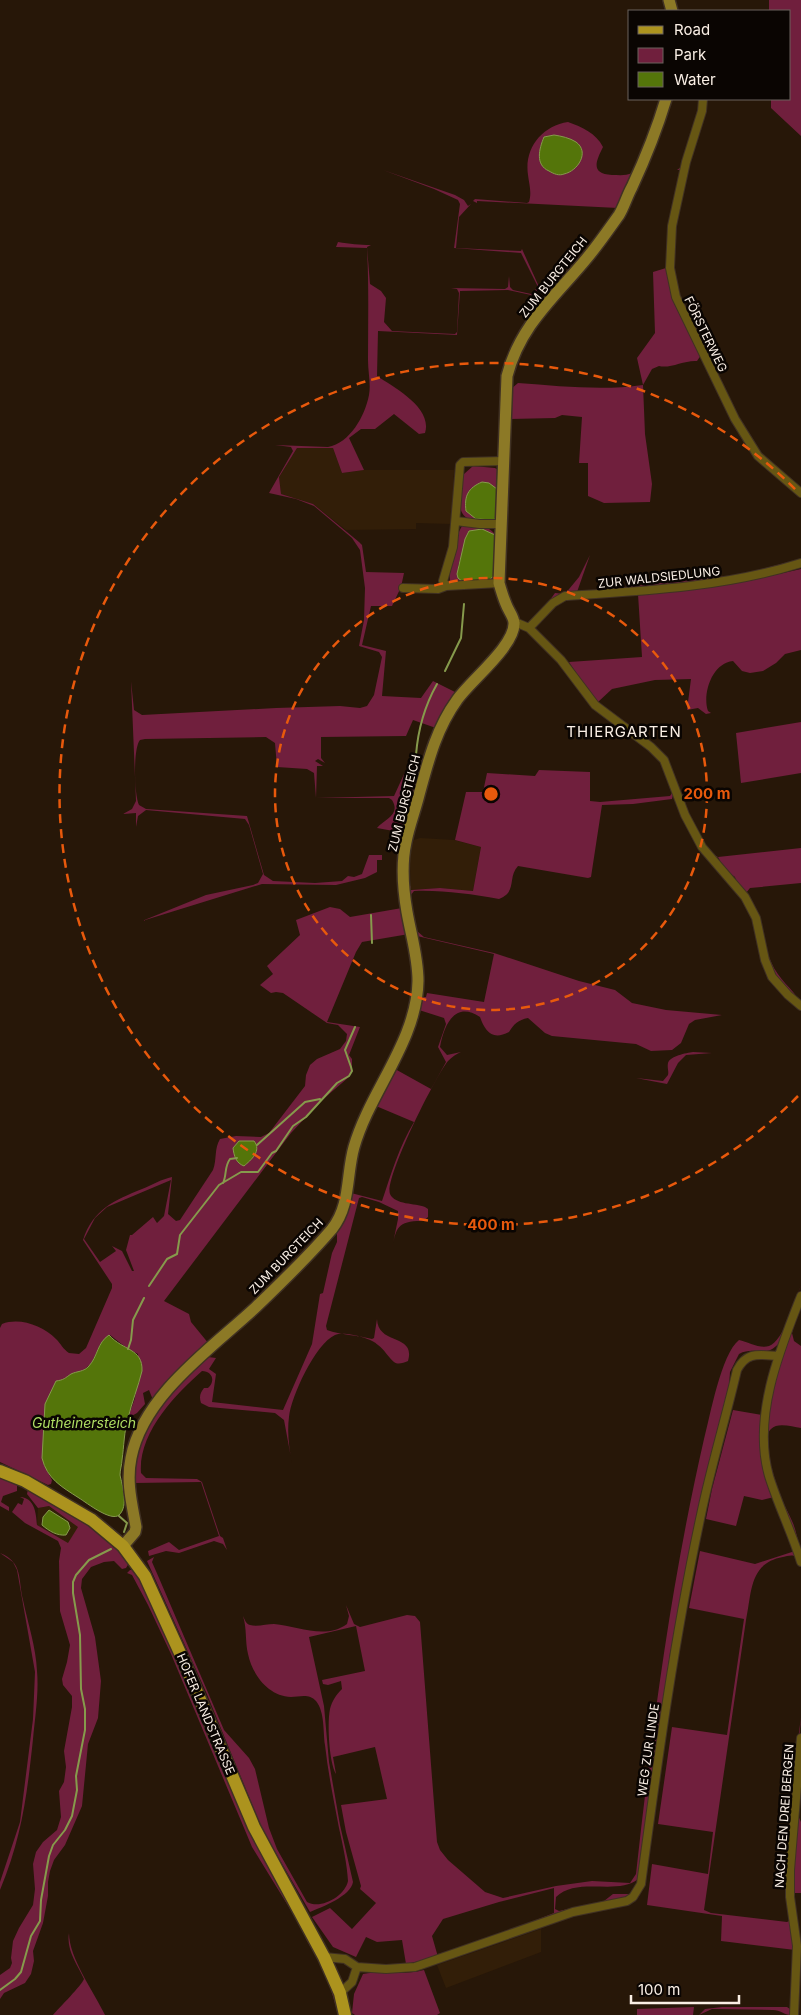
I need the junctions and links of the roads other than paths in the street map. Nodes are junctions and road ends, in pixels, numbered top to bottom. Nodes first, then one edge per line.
1 (666, 100) edge
2 (703, 100) edge
3 (504, 461) junction
4 (801, 493) edge
5 (456, 521) junction
6 (502, 524) junction
7 (801, 563) edge
8 (499, 583) junction
9 (446, 586) junction
10 (403, 588) dead end
11 (515, 622) junction
12 (529, 628) junction
13 (801, 1006) edge
14 (801, 1296) edge
15 (778, 1356) junction
16 (0, 1471) edge
17 (123, 1546) junction
18 (801, 1562) edge
19 (801, 1738) edge
20 (324, 1958) junction
21 (357, 1967) junction
22 (340, 1993) junction
23 (345, 2015) edge
24 (794, 2015) edge

1 - 3 street, ZUM BURGTEICH
2 - 4 street, FÖRSTERWEG
3 - 5 street
3 - 6 street, ZUM BURGTEICH
5 - 6 street
5 - 9 street
6 - 8 street, ZUM BURGTEICH
7 - 12 street, ZUR WALDSIEDLUNG
8 - 9 street
8 - 11 street, ZUM BURGTEICH
9 - 10 street
11 - 12 street
11 - 17 street, ZUM BURGTEICH
12 - 13 street
14 - 15 street
15 - 18 street
15 - 21 street, WEG ZUR LINDE
16 - 17 main road, HOFER LANDSTRASSE
17 - 20 main road, HOFER LANDSTRASSE
19 - 24 street, NACH DEN DREI BERGEN
20 - 21 street, WEG ZUR LINDE
20 - 22 main road, HOFER LANDSTRASSE
21 - 22 street
22 - 23 main road, HOFER LANDSTRASSE

